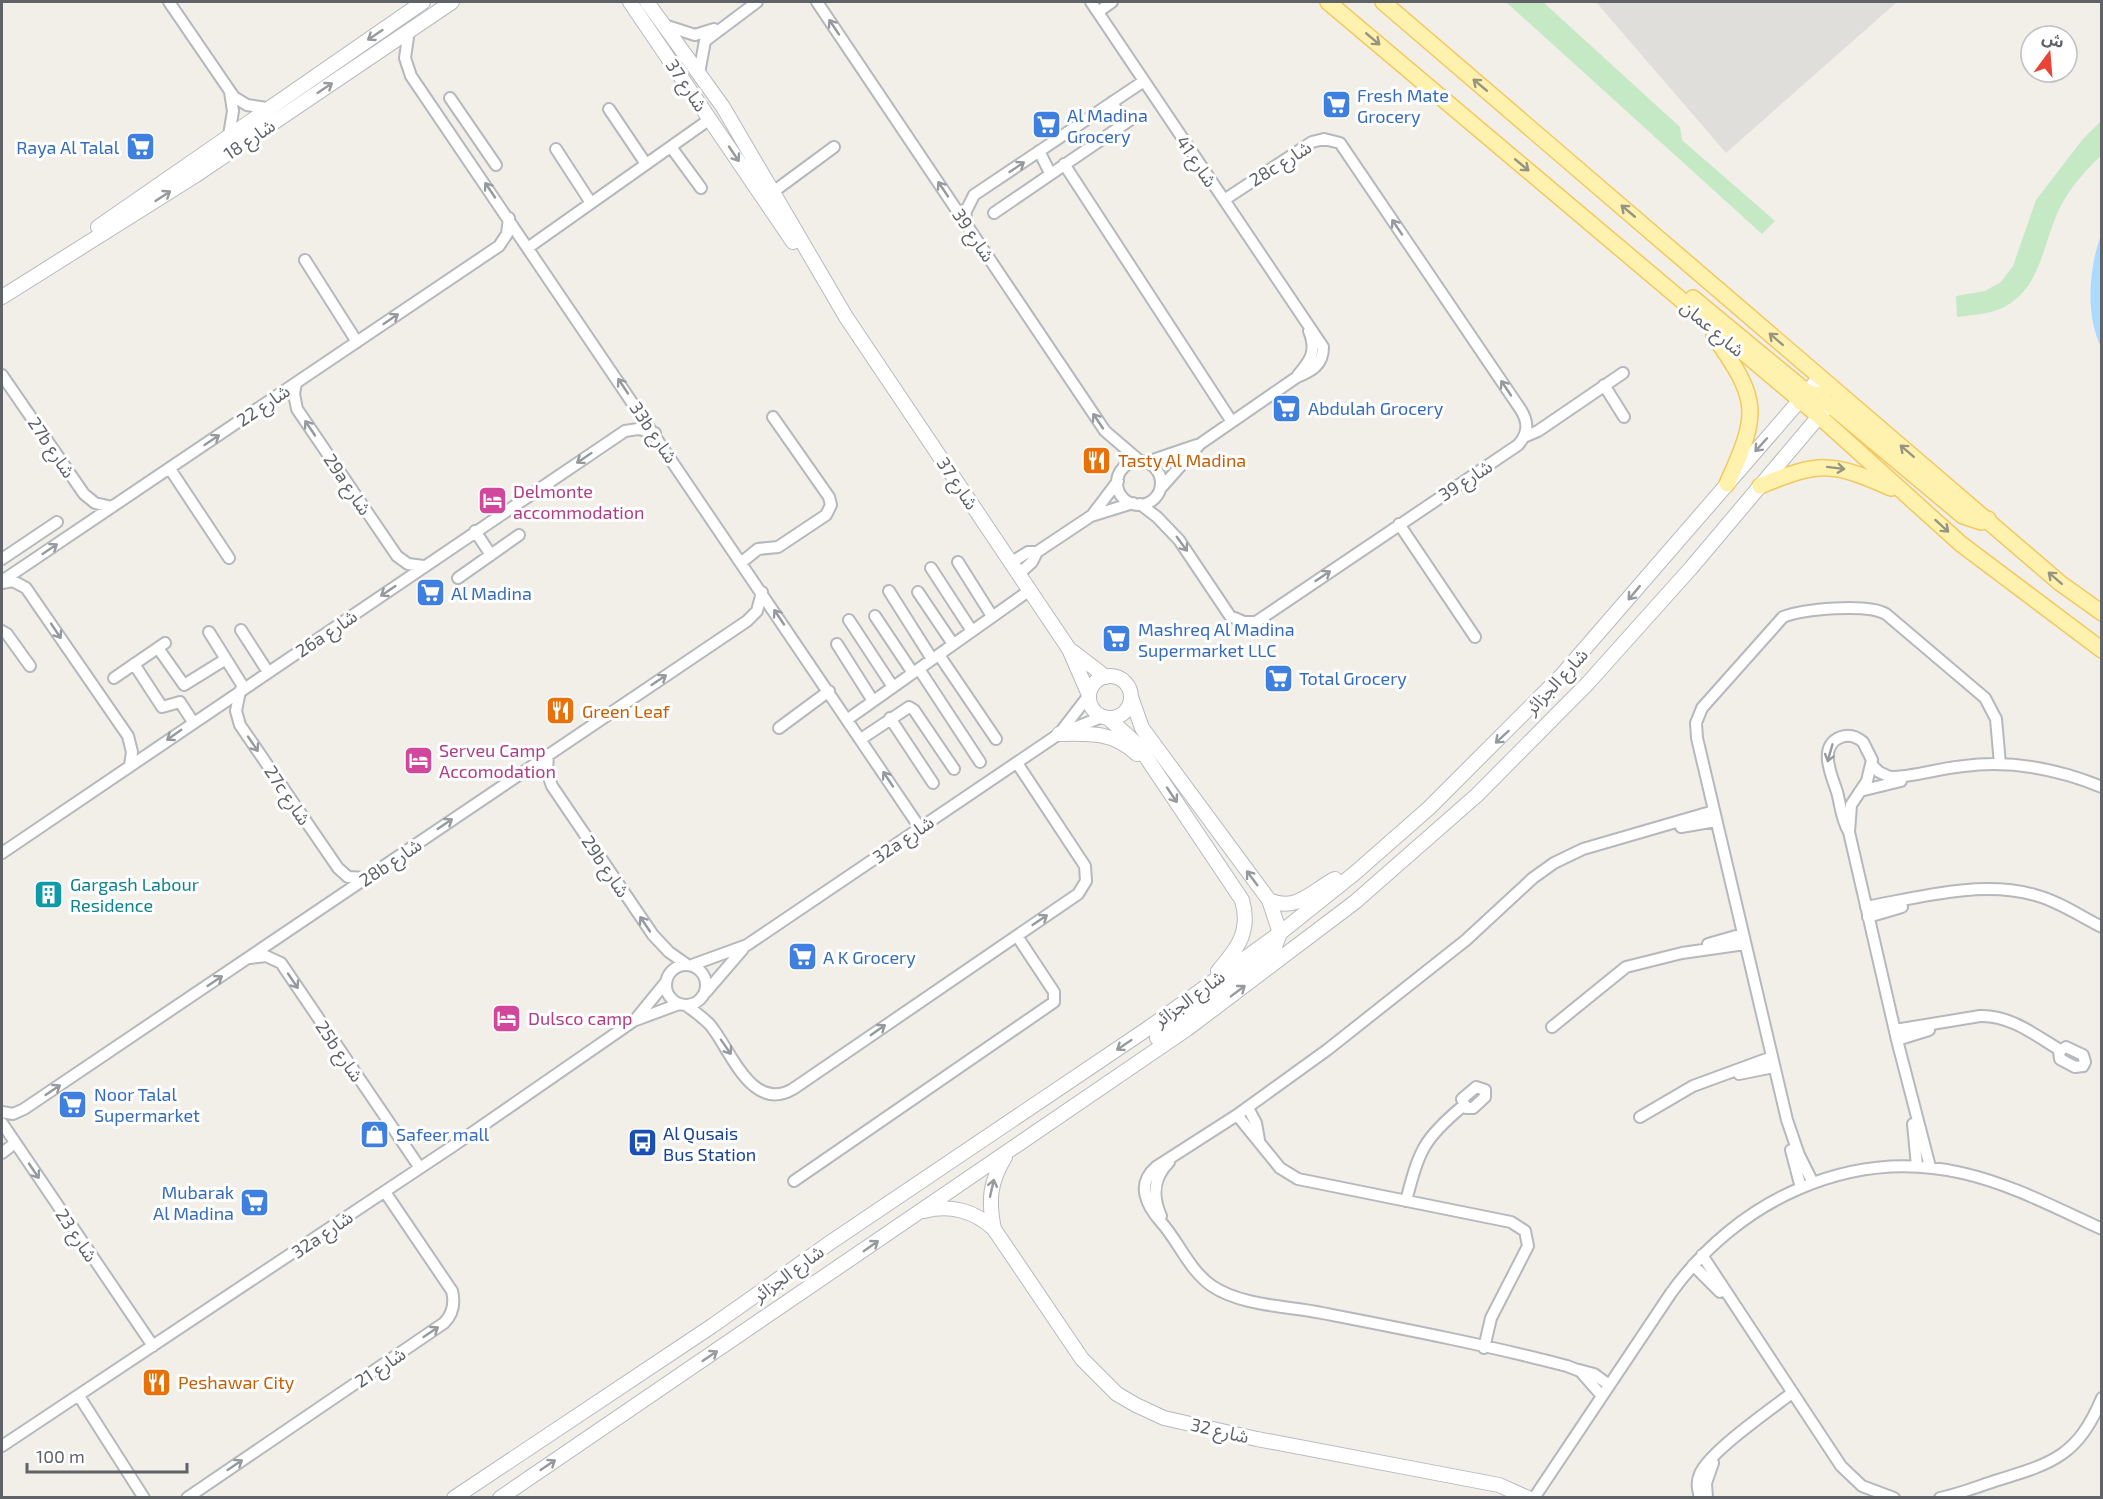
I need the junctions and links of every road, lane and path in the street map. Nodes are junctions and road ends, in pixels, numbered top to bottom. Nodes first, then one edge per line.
1 (169, 2) edge
2 (423, 2) edge
3 (452, 2) edge
4 (630, 2) edge
5 (647, 2) edge
6 (758, 2) edge
7 (817, 2) edge
8 (1091, 2) edge
9 (1112, 2) edge
10 (1328, 2) edge
11 (1383, 2) edge
12 (1098, 12) junction
13 (664, 25) junction
14 (722, 26) junction
15 (409, 30) junction
16 (699, 73) junction
17 (1144, 81) junction
18 (230, 92) junction
19 (450, 98) dead end
20 (1112, 102) junction
21 (267, 108) junction
22 (609, 109) dead end
23 (710, 119) junction
24 (473, 132) junction
25 (229, 135) junction
26 (458, 143) junction
27 (671, 147) junction
28 (834, 147) dead end
29 (556, 149) dead end
30 (1039, 152) junction
31 (646, 164) junction
32 (1064, 164) junction
33 (496, 165) dead end
34 (1050, 174) junction
35 (701, 188) dead end
36 (773, 192) junction
37 (1224, 200) junction
38 (591, 203) junction
39 (994, 213) dead end
40 (509, 218) junction
41 (965, 221) junction
42 (529, 247) junction
43 (305, 260) dead end
44 (42, 270) junction
45 (1661, 283) junction
46 (2, 297) edge
47 (846, 317) junction
48 (1702, 318) junction
49 (357, 342) junction
50 (1623, 373) dead end
51 (2, 375) edge
52 (1820, 377) junction
53 (296, 383) junction
54 (1604, 385) junction
55 (1833, 394) junction
56 (1804, 397) junction
57 (1819, 416) junction
58 (773, 417) dead end
59 (1525, 417) junction
60 (1624, 417) dead end
61 (1232, 422) junction
62 (1549, 423) junction
63 (655, 433) junction
64 (1524, 437) junction
65 (1200, 444) junction
66 (1143, 462) junction
67 (170, 469) junction
68 (1118, 481) junction
69 (1727, 484) junction
70 (1760, 486) junction
71 (1160, 489) junction
72 (1907, 495) junction
73 (1136, 504) junction
74 (112, 507) junction
75 (1091, 516) junction
76 (57, 522) dead end
77 (1399, 524) junction
78 (475, 531) junction
79 (519, 535) dead end
80 (491, 555) junction
81 (229, 558) dead end
82 (2, 559) edge
83 (742, 562) junction
84 (957, 562) dead end
85 (424, 566) junction
86 (931, 568) dead end
87 (1015, 568) junction
88 (458, 578) dead end
89 (2, 582) edge
90 (1030, 590) junction
91 (889, 591) dead end
92 (762, 592) junction
93 (918, 592) dead end
94 (2102, 614) edge
95 (875, 616) dead end
96 (993, 616) junction
97 (849, 620) dead end
98 (241, 630) dead end
99 (2, 631) edge
100 (972, 631) junction
101 (209, 632) dead end
102 (1475, 637) dead end
103 (837, 644) dead end
104 (953, 644) junction
105 (1069, 649) junction
106 (2102, 650) edge
107 (936, 657) junction
108 (226, 658) junction
109 (134, 664) junction
110 (30, 666) dead end
111 (916, 671) junction
112 (268, 672) junction
113 (1106, 677) junction
114 (114, 678) dead end
115 (893, 687) junction
116 (242, 689) junction
117 (829, 691) junction
118 (1089, 694) junction
119 (1131, 697) junction
120 (873, 701) junction
121 (890, 718) junction
122 (1105, 718) junction
123 (848, 719) junction
124 (193, 722) junction
125 (779, 728) dead end
126 (1059, 734) junction
127 (861, 739) junction
128 (996, 739) dead end
129 (548, 754) junction
130 (980, 762) dead end
131 (1017, 763) junction
132 (2000, 764) junction
133 (130, 765) junction
134 (1872, 765) junction
135 (954, 769) dead end
136 (1156, 771) junction
137 (1908, 776) junction
138 (933, 783) dead end
139 (2102, 786) edge
140 (1860, 791) junction
141 (1715, 816) junction
142 (920, 828) junction
143 (1849, 832) junction
144 (2, 853) edge
145 (1354, 873) junction
146 (366, 878) junction
147 (1269, 900) junction
148 (1867, 912) junction
149 (2102, 927) edge
150 (1280, 933) junction
151 (1017, 936) junction
152 (1744, 939) junction
153 (747, 945) junction
154 (247, 959) junction
155 (689, 965) junction
156 (666, 982) junction
157 (705, 994) junction
158 (1196, 994) junction
159 (682, 1005) junction
160 (635, 1020) junction
161 (1552, 1027) dead end
162 (1896, 1035) junction
163 (2060, 1050) dead end
164 (1773, 1062) junction
165 (1463, 1106) dead end
166 (1912, 1106) junction
167 (1248, 1108) junction
168 (2, 1112) edge
169 (1238, 1115) junction
170 (1640, 1117) dead end
171 (1787, 1120) junction
172 (2, 1123) edge
173 (1045, 1125) junction
174 (1259, 1140) junction
175 (15, 1143) junction
176 (1010, 1150) junction
177 (2, 1153) edge
178 (1917, 1166) junction
179 (1929, 1167) junction
180 (420, 1168) junction
181 (794, 1181) dead end
182 (1813, 1182) junction
183 (1801, 1188) junction
184 (385, 1192) junction
185 (1406, 1201) junction
186 (920, 1212) junction
187 (994, 1229) junction
188 (2102, 1229) edge
189 (1702, 1255) junction
190 (1693, 1265) junction
191 (1735, 1308) junction
192 (153, 1347) junction
193 (1484, 1348) junction
194 (1580, 1371) junction
195 (1609, 1385) junction
196 (1792, 1393) junction
197 (79, 1396) junction
198 (1602, 1396) junction
199 (2102, 1398) edge
200 (3, 1447) edge
201 (1718, 1454) junction
202 (144, 1497) edge
203 (187, 1497) edge
204 (454, 1497) edge
205 (500, 1497) edge
206 (1528, 1497) edge
207 (1534, 1497) edge
208 (1700, 1497) edge
209 (1707, 1497) edge
210 (1894, 1497) edge
211 (1940, 1497) edge

1 - 18 street
2 -> 21 street, شارع 18
3 - 15 street, شارع 18
4 - 23 street, شارع 37
5 - 13 street, شارع 37
6 - 14 street
41 -> 7 street, شارع 39
8 - 12 street, شارع 41
9 - 12 street
10 -> 45 main road, شارع عمان
52 -> 11 main road, شارع عمان
12 - 17 street, شارع 41
13 - 14 street
13 - 16 street, شارع 37
14 - 16 street
15 - 26 street, 33b شارع
44 -> 15 street, شارع 18
16 - 36 street, شارع 37
17 - 20 street
17 - 37 street, شارع 41
18 - 21 street
18 - 25 street
19 - 24 street
20 - 30 street
20 - 32 street
21 - 25 street, شارع 18
22 - 31 street
23 - 27 street
23 -> 47 street, شارع 37
24 - 26 street
24 - 33 street
25 - 44 street, شارع 18
40 -> 26 street, 33b شارع
27 - 31 street
27 - 35 street
28 - 36 street
29 - 38 street
30 - 34 street
41 -> 30 street
31 - 38 street
32 - 34 street
32 - 61 street
34 - 39 street
36 - 47 street, شارع 37
59 -> 37 street, 28c شارع
37 - 61 street, شارع 41
38 - 42 street
40 - 42 street, 33b شارع
49 -> 40 street, شارع 22
66 -> 41 street, شارع 39
63 -> 42 street, 33b شارع
43 - 49 street
44 - 46 street, شارع 18
45 - 48 main road, شارع عمان
45 - 56 main road
47 - 87 street, شارع 37
48 - 56 main road, شارع عمان
48 - 69 main road
49 - 53 street, شارع 22
50 - 54 street, شارع 39
51 - 74 street, 27b شارع
52 - 55 main road, شارع عمان
52 - 56 street, شارع الجزائر
67 -> 53 street, شارع 22
85 -> 53 street, 29a شارع
54 - 60 street
54 - 62 street, شارع 39
55 - 56 main road
55 - 57 street, شارع الجزائر
94 -> 55 main road, شارع عمان
56 - 57 main road, شارع عمان
56 -> 69 street, شارع الجزائر
57 - 70 street, شارع الجزائر
57 - 72 main road, شارع عمان
58 - 83 street
59 - 62 street
59 - 64 street
61 - 65 street
62 - 64 street, شارع 39
63 -> 78 street, 26a شارع
63 - 83 street, 33b شارع
64 - 77 street, شارع 39
65 - 66 street
65 - 71 street
66 - 68 street
66 - 71 street
67 - 74 street, شارع 22
67 - 81 street
68 - 73 street
68 - 75 street
69 -> 145 street, شارع الجزائر
70 -> 72 main road
173 -> 70 street, شارع الجزائر
71 - 73 street
72 -> 106 main road, شارع عمان
73 - 75 street
73 -> 77 street, شارع 39
89 -> 74 street, شارع 22
75 - 87 street
76 - 82 street
77 - 102 street
78 - 80 street
78 - 85 street, 26a شارع
79 - 80 street
80 - 88 street
83 - 92 street, 33b شارع
84 - 96 street
85 -> 112 street, 26a شارع
86 - 100 street
87 - 90 street, شارع 37
89 -> 133 street
90 - 96 street
90 - 105 street, شارع 37
91 - 107 street
117 -> 92 street, 33b شارع
129 -> 92 street, 28b شارع
93 - 104 street
95 - 111 street
96 - 100 street
97 - 115 street
98 - 112 street
99 - 110 street
100 - 104 street
101 - 108 street
103 - 120 street
104 - 107 street
105 - 113 street, شارع 37
105 - 118 street, شارع 37
107 - 111 street
107 - 128 street
108 - 109 street
108 - 116 street
109 - 114 street
109 - 124 street
111 - 115 street
111 - 130 street
112 - 116 street, 26a شارع
113 - 118 street
113 - 119 street
115 - 120 street
116 - 124 street, 26a شارع
116 -> 146 street, 27c شارع
117 - 123 street, 33b شارع
117 - 125 street
118 - 122 street
118 - 126 street, 32a شارع
119 - 122 street
147 -> 119 street
120 - 123 street
121 - 127 street
121 - 135 street
121 - 138 street
122 - 126 street, 32a شارع
122 - 136 street
123 - 127 street, 33b شارع
124 -> 133 street, 26a شارع
126 - 131 street, 32a شارع
126 - 136 street
142 -> 127 street, 33b شارع
146 -> 129 street, 28b شارع
155 -> 129 street, 29b شارع
131 - 142 street, 32a شارع
151 -> 131 street
132 - 137 street
132 - 139 street
132 - 141 street
133 - 144 street, 26a شارع
134 - 137 street
134 - 140 street
134 -> 143 street
136 -> 158 street
137 - 140 street
140 - 143 street
141 - 152 street
141 - 167 street
142 - 153 street, 32a شارع
143 - 148 street
145 - 147 street
145 - 150 street, شارع الجزائر
146 - 154 street, 28b شارع
147 - 150 street
148 - 149 street
148 - 162 street
150 - 158 street, شارع الجزائر
150 - 173 street
159 -> 151 street
151 - 181 street
152 - 161 street
152 - 164 street
153 - 155 street, 32a شارع
153 - 157 street, 32a شارع
168 -> 154 street, 28b شارع
154 -> 180 street, 25b شارع
155 - 156 street
155 - 157 street
156 - 159 street
156 - 160 street, 32a شارع
157 - 159 street
158 -> 204 street, شارع الجزائر
159 - 160 street, 32a شارع
160 - 180 street, 32a شارع
162 - 163 street
162 - 166 street
164 - 170 street
164 - 171 street
165 - 185 street
166 - 178 street
166 - 179 street
167 - 169 street
167 - 174 street
169 - 174 street
169 - 193 street
171 - 182 street
171 - 183 street
172 - 175 street, شارع 23
173 - 176 street, شارع الجزائر
174 - 185 street
175 - 177 street
175 -> 192 street, شارع 23
176 - 186 street, شارع الجزائر
187 -> 176 street, شارع 32
178 - 179 street
178 - 182 street
179 - 188 street
180 - 184 street, 32a شارع
182 - 183 street
183 - 189 street
184 - 192 street, 32a شارع
203 -> 184 street, شارع 21
185 - 193 street
186 - 187 street, شارع 32
205 -> 186 street, شارع الجزائر
187 - 206 street, شارع 32
189 - 190 street
189 - 191 street
190 - 191 street
190 - 195 street
191 - 196 street
192 - 197 street, 32a شارع
193 - 194 street
194 - 195 street
194 - 198 street
195 - 198 street
196 - 201 street
196 - 210 street
197 - 200 street, 32a شارع
197 - 202 street
198 - 207 street
199 - 211 street
201 - 208 street
201 - 209 street

